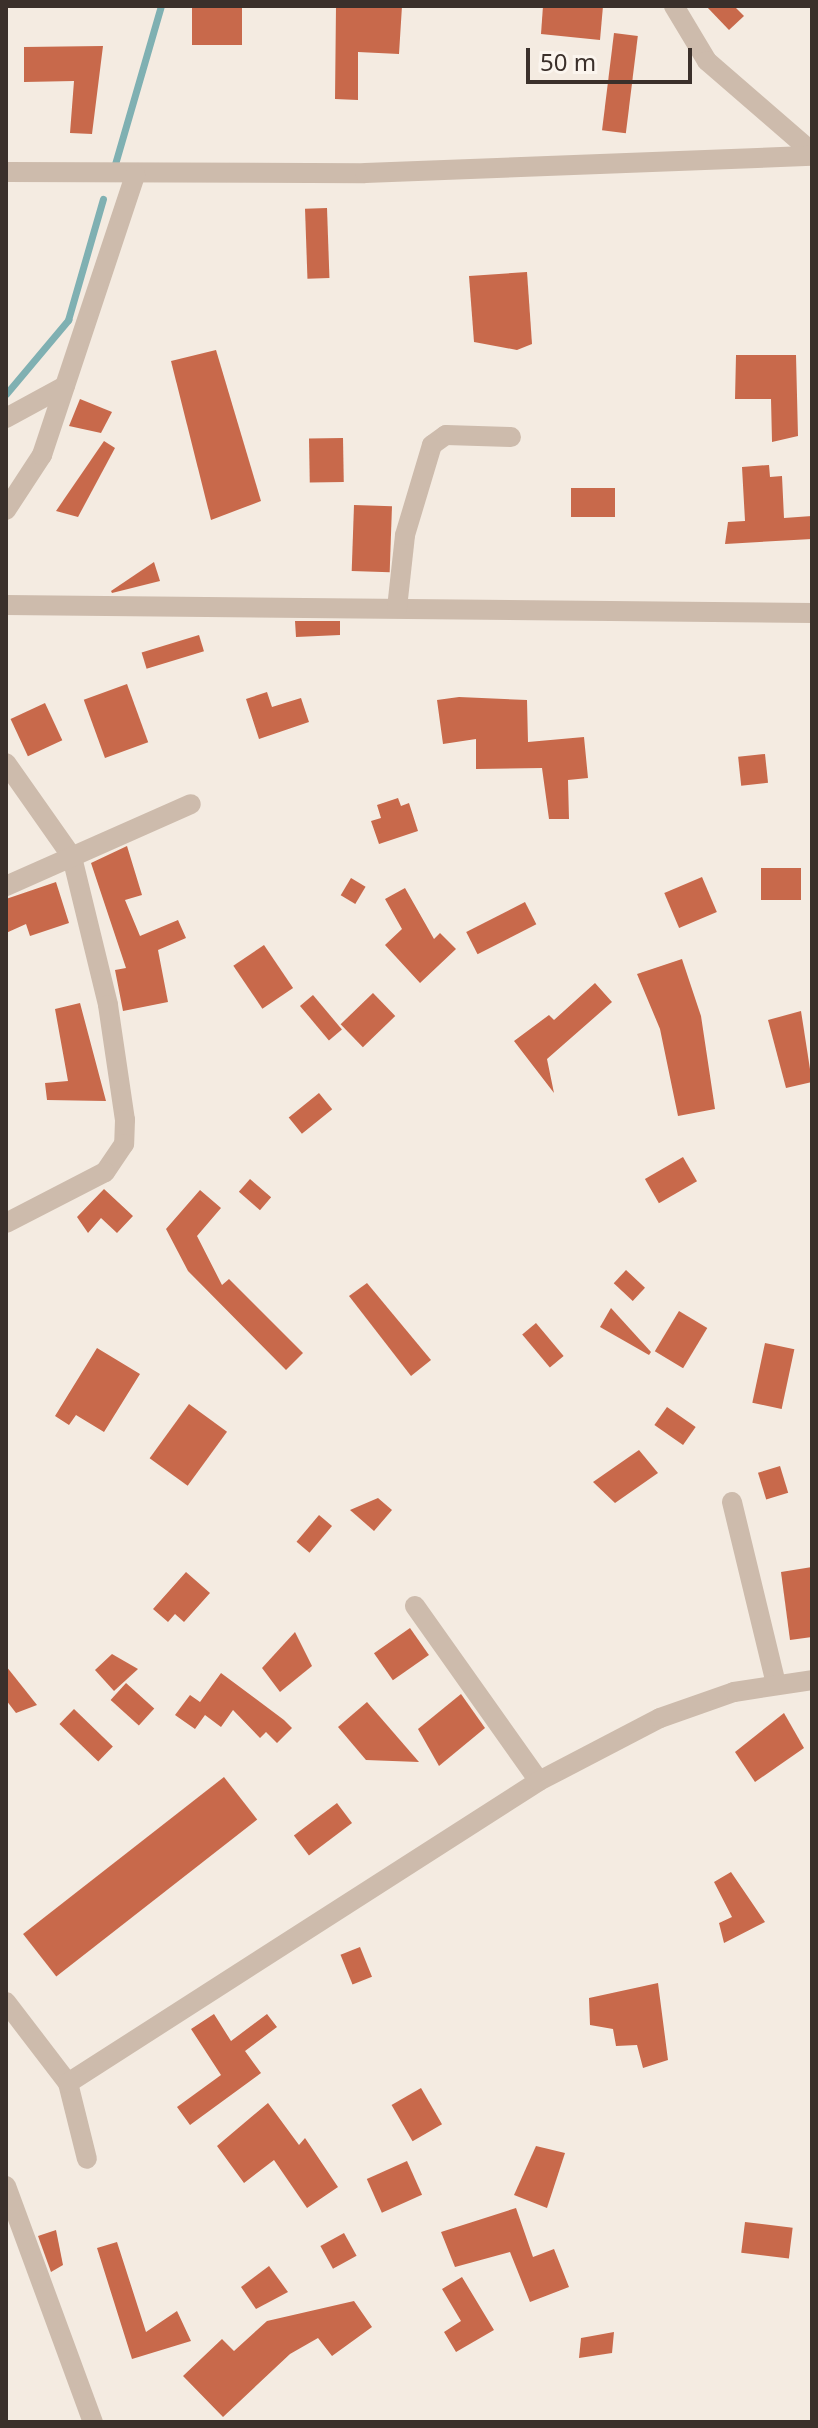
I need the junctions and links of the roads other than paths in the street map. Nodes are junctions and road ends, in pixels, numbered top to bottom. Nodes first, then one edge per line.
1 (674, 6) edge
2 (812, 154) edge
3 (6, 172) edge
4 (135, 175) junction
5 (65, 386) junction
6 (6, 418) edge
7 (511, 437) dead end
8 (6, 510) edge
9 (6, 605) edge
10 (397, 608) junction
11 (812, 613) edge
12 (6, 763) edge
13 (191, 804) dead end
14 (72, 857) junction
15 (6, 886) edge
16 (6, 1223) edge
17 (732, 1502) dead end
18 (415, 1606) dead end
19 (812, 1680) edge
20 (776, 1684) junction
21 (539, 1781) junction
22 (6, 2002) edge
23 (68, 2083) junction
24 (87, 2159) dead end
25 (6, 2186) edge
26 (93, 2422) edge

1 - 2 street
2 - 4 street
3 - 4 street
4 - 5 street
5 - 6 street
5 - 8 street
7 - 10 street
9 - 10 street
10 - 11 street
12 - 14 street
13 - 14 street
14 - 15 street
14 - 16 street
17 - 20 street
18 - 21 street
19 - 20 street
20 - 21 street
21 - 23 street
22 - 23 street
23 - 24 street
25 - 26 street

